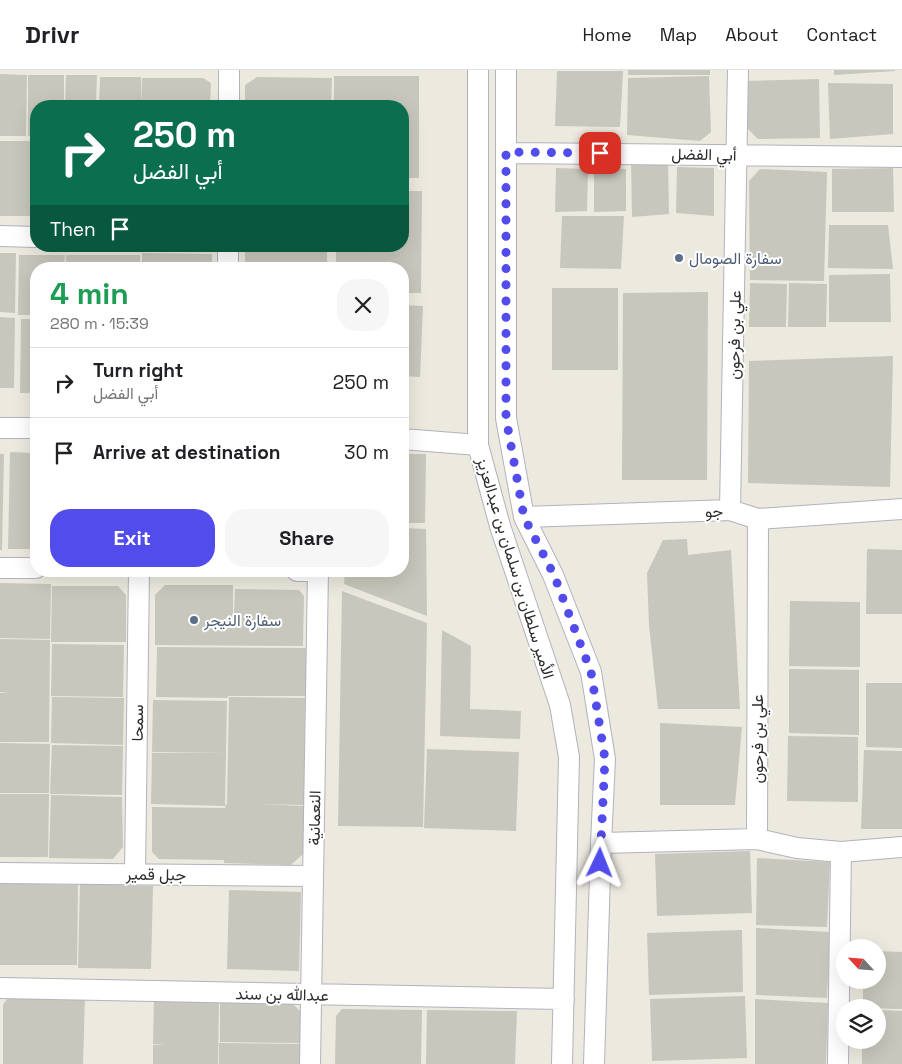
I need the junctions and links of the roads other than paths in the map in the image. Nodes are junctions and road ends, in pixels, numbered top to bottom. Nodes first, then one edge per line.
1 (228, 70) edge
2 (478, 70) edge
3 (506, 70) edge
4 (738, 70) edge
5 (228, 100) edge
6 (506, 152) junction
7 (738, 154) junction
8 (902, 157) edge
9 (0, 236) edge
10 (30, 237) edge
11 (0, 428) edge
12 (30, 428) edge
13 (409, 440) edge
14 (478, 445) junction
15 (902, 509) edge
16 (730, 510) junction
17 (524, 517) junction
18 (758, 519) junction
19 (0, 568) edge
20 (30, 568) edge
21 (139, 577) edge
22 (318, 577) edge
23 (757, 839) junction
24 (601, 843) junction
25 (902, 847) edge
26 (840, 852) junction
27 (0, 872) edge
28 (135, 874) junction
29 (313, 876) junction
30 (0, 988) edge
31 (311, 994) junction
32 (564, 999) junction
33 (310, 1064) edge
34 (562, 1064) edge
35 (594, 1064) edge
36 (838, 1064) edge

1 - 5 street
2 - 14 street, الأمير سلطان بن سلمان بن عبدالعزيز
3 - 6 street, الأمير سلطان بن سلمان بن عبدالعزيز
4 - 7 street, علي بن فرحون
6 - 7 street, أبي الفضل
6 - 17 street, الأمير سلطان بن سلمان بن عبدالعزيز
7 - 8 street, أبي الفضل
7 - 16 street, علي بن فرحون
9 - 10 street
11 - 12 street
13 - 14 street
14 - 32 street, الأمير سلطان بن سلمان بن عبدالعزيز
15 - 18 street, جو
16 - 17 street, جو
16 - 18 street, جو
17 - 24 street, الأمير سلطان بن سلمان بن عبدالعزيز
18 - 23 street, علي بن فرحون
19 - 20 street
21 - 28 street, سمحا
22 - 29 street, النعمانية
23 - 24 street
23 - 26 street
24 - 35 street, الأمير سلطان بن سلمان بن عبدالعزيز
25 - 26 street
26 - 36 street
27 - 28 street, جبل قمير
28 - 29 street, جبل قمير
29 - 31 street, النعمانية
30 - 31 street, عبدالله بن سند
31 - 32 street, عبدالله بن سند
31 - 33 street, النعمانية
32 - 34 street, الأمير سلطان بن سلمان بن عبدالعزيز

